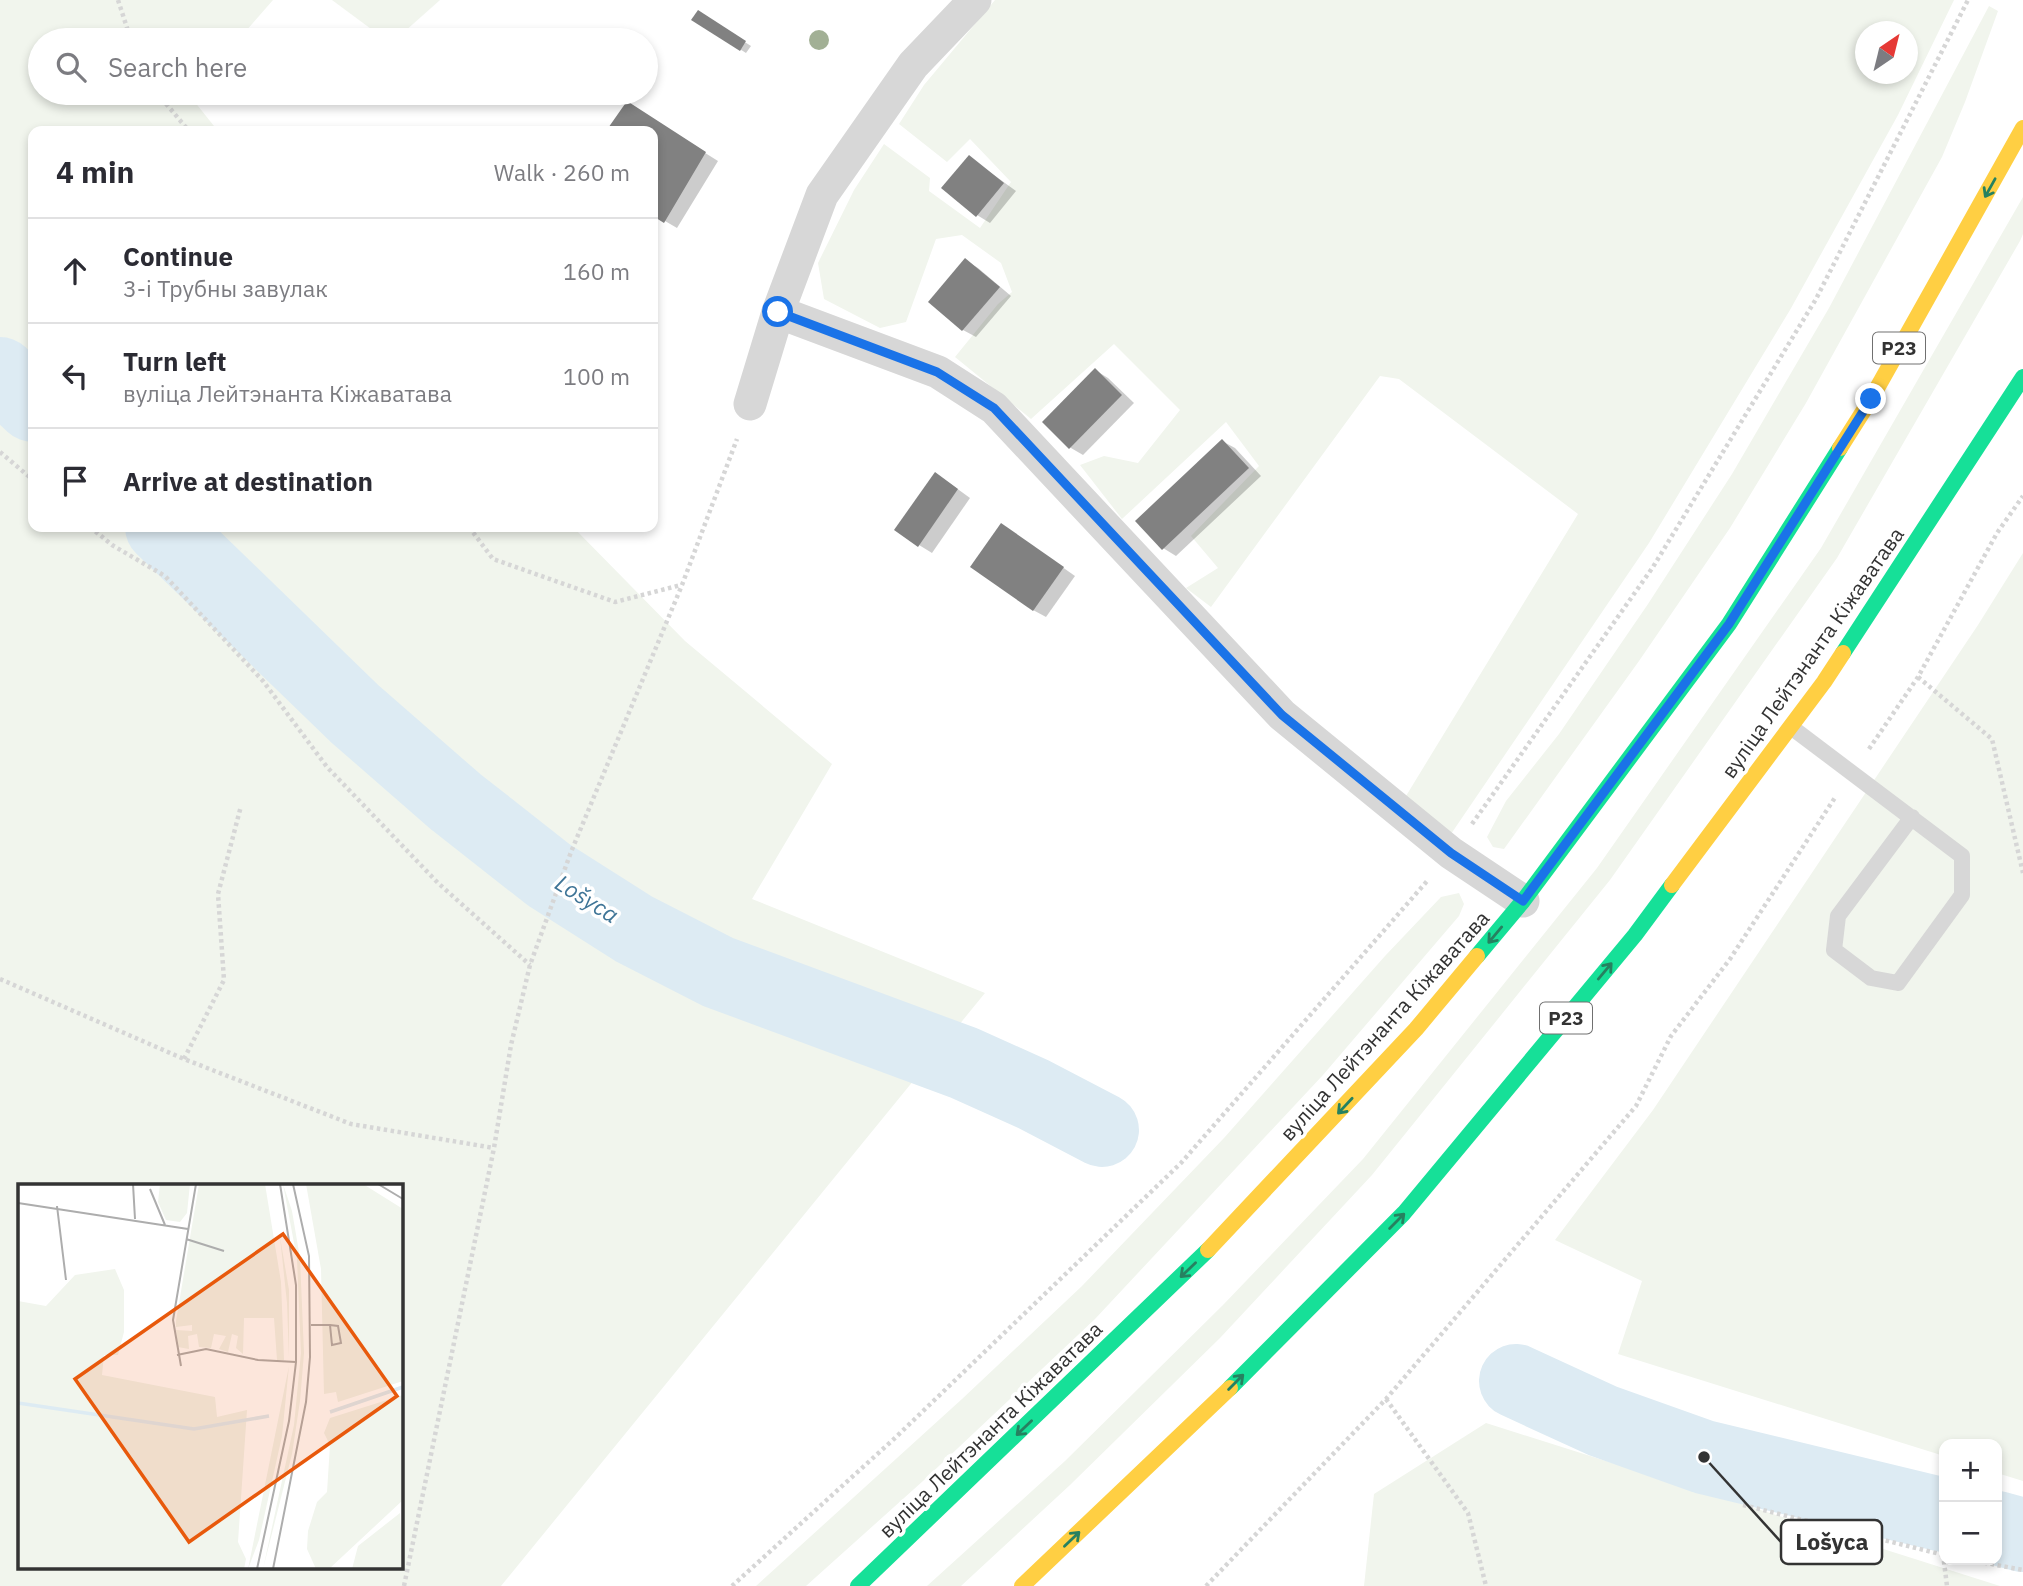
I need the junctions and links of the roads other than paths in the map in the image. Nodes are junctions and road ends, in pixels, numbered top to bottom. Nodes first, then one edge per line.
1 (975, 0) edge
2 (2023, 128) edge
3 (778, 312) junction
4 (2023, 377) edge
5 (750, 404) road end
6 (1790, 727) junction
7 (1912, 817) junction
8 (1523, 901) junction
9 (858, 1586) edge
10 (1022, 1586) edge

1 - 3 street
2 -> 8 main road, вуліца Лейтэнанта Кіжаватава / Р23
3 - 5 street
3 - 8 street
4 - 6 main road, вуліца Лейтэнанта Кіжаватава / Р23
6 - 7 lane
10 -> 6 main road, вуліца Лейтэнанта Кіжаватава / Р23
7 - 7 lane
8 -> 9 main road, вуліца Лейтэнанта Кіжаватава / Р23

